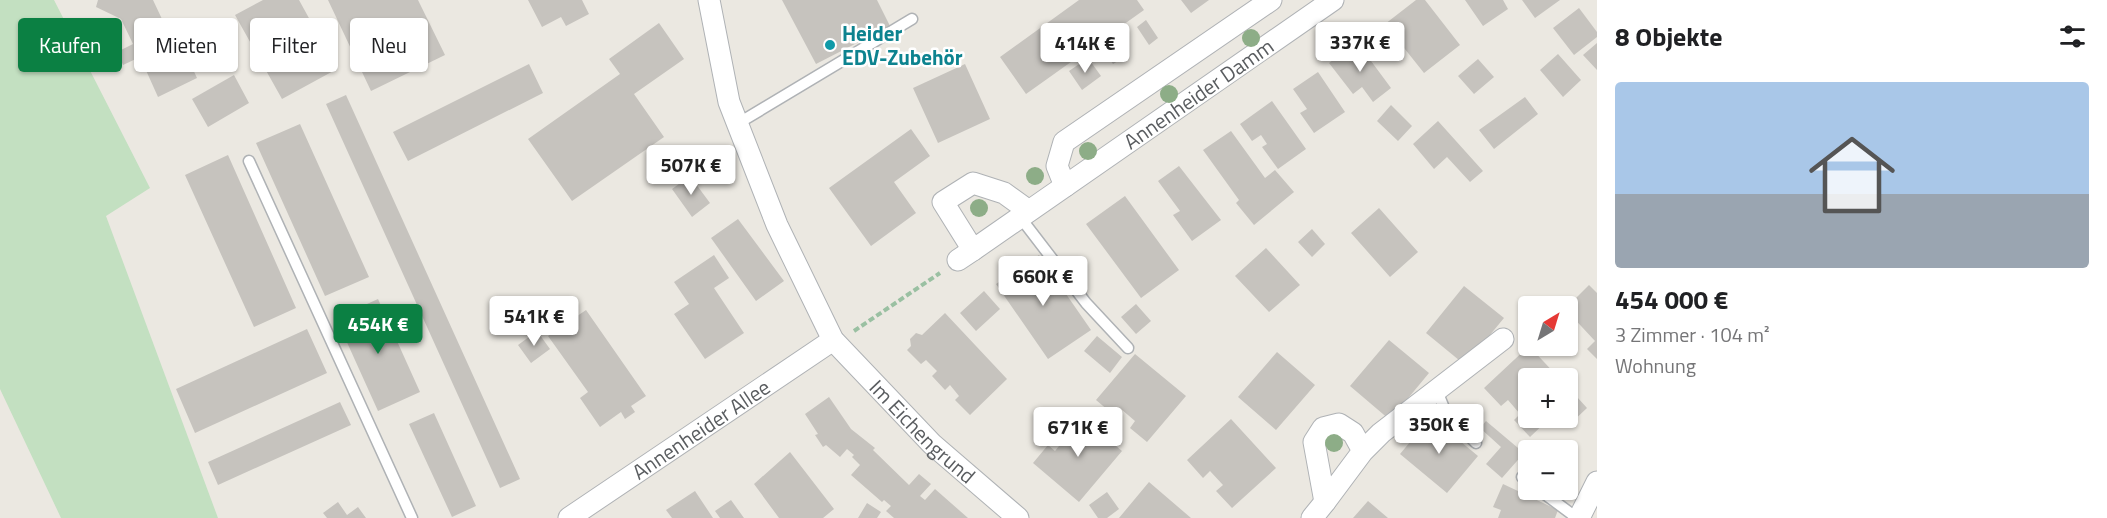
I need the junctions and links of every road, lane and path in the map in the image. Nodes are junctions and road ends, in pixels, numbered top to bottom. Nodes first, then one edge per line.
1 (709, 0) edge
2 (1271, 0) edge
3 (1333, 0) edge
4 (912, 19) dead end
5 (737, 124) junction
6 (249, 161) dead end
7 (1065, 186) junction
8 (1024, 214) junction
9 (965, 255) junction
10 (1503, 339) dead end
11 (833, 340) junction
12 (1128, 348) dead end
13 (1437, 391) junction
14 (1476, 443) dead end
15 (1363, 451) junction
16 (1597, 482) edge
17 (1553, 500) edge
18 (1318, 510) edge
19 (412, 518) edge
20 (569, 518) edge
21 (1018, 518) edge
22 (1578, 518) edge

1 - 5 street, Im Eichengrund
2 - 7 street, Annenheider Damm
3 - 7 street, Annenheider Damm
4 - 5 lane
5 - 11 street, Im Eichengrund
6 - 19 lane
7 - 8 street, Annenheider Damm
8 - 9 street, Annenheider Damm
8 - 9 street
8 - 12 lane
9 - 11 path
10 - 13 street
11 - 20 street, Annenheider Allee
11 - 21 street, Im Eichengrund
13 - 14 lane
13 - 15 street
15 - 18 street
15 - 18 street
16 - 22 street
17 - 22 lane

